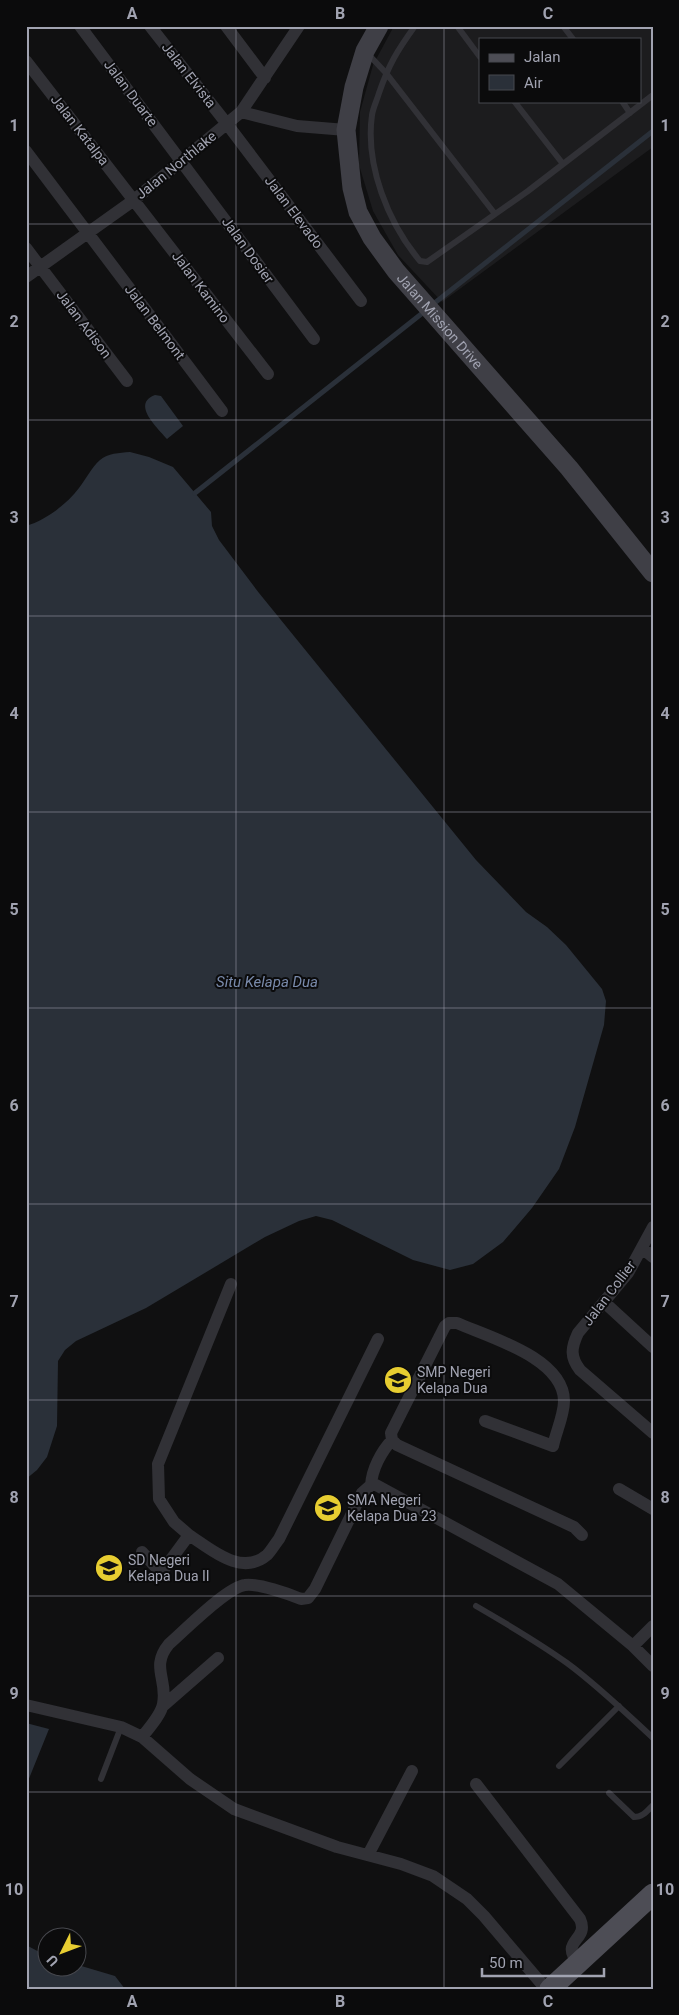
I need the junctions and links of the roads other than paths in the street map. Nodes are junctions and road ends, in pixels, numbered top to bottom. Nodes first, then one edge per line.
1 (80, 26) edge
2 (150, 26) edge
3 (226, 26) edge
4 (379, 26) edge
5 (416, 26) edge
6 (456, 26) edge
7 (563, 26) edge
8 (296, 28) edge
9 (572, 38) edge
10 (365, 51) junction
11 (479, 56) edge
12 (26, 61) edge
13 (386, 73) junction
14 (265, 78) junction
15 (653, 95) edge
16 (515, 102) edge
17 (623, 102) edge
18 (241, 112) junction
19 (630, 113) junction
20 (227, 124) junction
21 (346, 130) junction
22 (26, 151) edge
23 (182, 161) junction
24 (563, 164) junction
25 (134, 200) junction
26 (495, 214) junction
27 (88, 232) junction
28 (26, 248) edge
29 (40, 267) junction
30 (26, 278) edge
31 (361, 301) dead end
32 (314, 339) dead end
33 (268, 374) dead end
34 (127, 380) dead end
35 (222, 411) dead end
36 (653, 573) edge
37 (653, 1227) edge
38 (642, 1248) junction
39 (653, 1257) edge
40 (231, 1284) dead end
41 (604, 1302) junction
42 (378, 1339) dead end
43 (653, 1347) edge
44 (485, 1421) dead end
45 (653, 1433) edge
46 (392, 1440) junction
47 (371, 1485) junction
48 (619, 1489) dead end
49 (653, 1509) edge
50 (189, 1535) junction
51 (582, 1535) dead end
52 (142, 1552) dead end
53 (248, 1563) junction
54 (245, 1585) junction
55 (476, 1606) dead end
56 (653, 1626) edge
57 (633, 1646) junction
58 (218, 1658) dead end
59 (653, 1666) edge
60 (26, 1705) edge
61 (163, 1706) junction
62 (619, 1706) junction
63 (120, 1727) junction
64 (142, 1737) junction
65 (653, 1738) edge
66 (559, 1766) dead end
67 (412, 1772) dead end
68 (101, 1779) dead end
69 (476, 1784) dead end
70 (608, 1793) dead end
71 (653, 1805) edge
72 (368, 1855) junction
73 (653, 1894) edge
74 (579, 1964) junction
75 (546, 1989) edge
76 (550, 1989) edge

1 - 23 street, Jalan Duarte
2 - 20 street, Jalan Elvista
3 - 14 street
4 - 10 street, Jalan Mission Drive
5 - 13 lane
6 - 11 lane
7 - 9 lane
8 - 14 street, Jalan Northlake
10 - 13 lane
10 - 21 street, Jalan Mission Drive
12 - 25 street, Jalan Katalpa
13 - 26 lane
13 - 26 lane
14 - 18 street, Jalan Northlake
15 - 19 lane
16 - 24 lane
17 - 19 lane
18 - 20 street, Jalan Northlake
18 - 21 street
19 - 24 lane
20 - 23 street, Jalan Northlake
20 - 31 street, Jalan Elevado
21 - 36 street, Jalan Mission Drive
22 - 27 street, Jalan Belmont
23 - 25 street, Jalan Northlake
23 - 32 street, Jalan Dosier
24 - 26 lane
25 - 27 street, Jalan Northlake
25 - 33 street, Jalan Kamino
27 - 29 street, Jalan Northlake
27 - 35 street, Jalan Belmont
28 - 29 street, Jalan Adison
29 - 30 street, Jalan Northlake
29 - 34 street, Jalan Adison
37 - 38 street, Jalan Collier
38 - 39 street
38 - 41 street, Jalan Collier
40 - 50 street
41 - 43 street
41 - 45 street, Jalan Collier
42 - 53 street
44 - 46 street
46 - 47 street
46 - 51 street
47 - 54 street
47 - 57 street
48 - 49 street
50 - 52 street
50 - 53 street
53 - 54 street
54 - 61 street
55 - 62 lane
56 - 57 street
57 - 59 street
58 - 61 street
60 - 63 street
61 - 64 street
62 - 65 lane
62 - 66 lane
63 - 64 street
63 - 68 lane
64 - 72 street
67 - 72 street
69 - 74 street
70 - 71 lane
72 - 75 street
73 - 74 main road
74 - 76 main road

